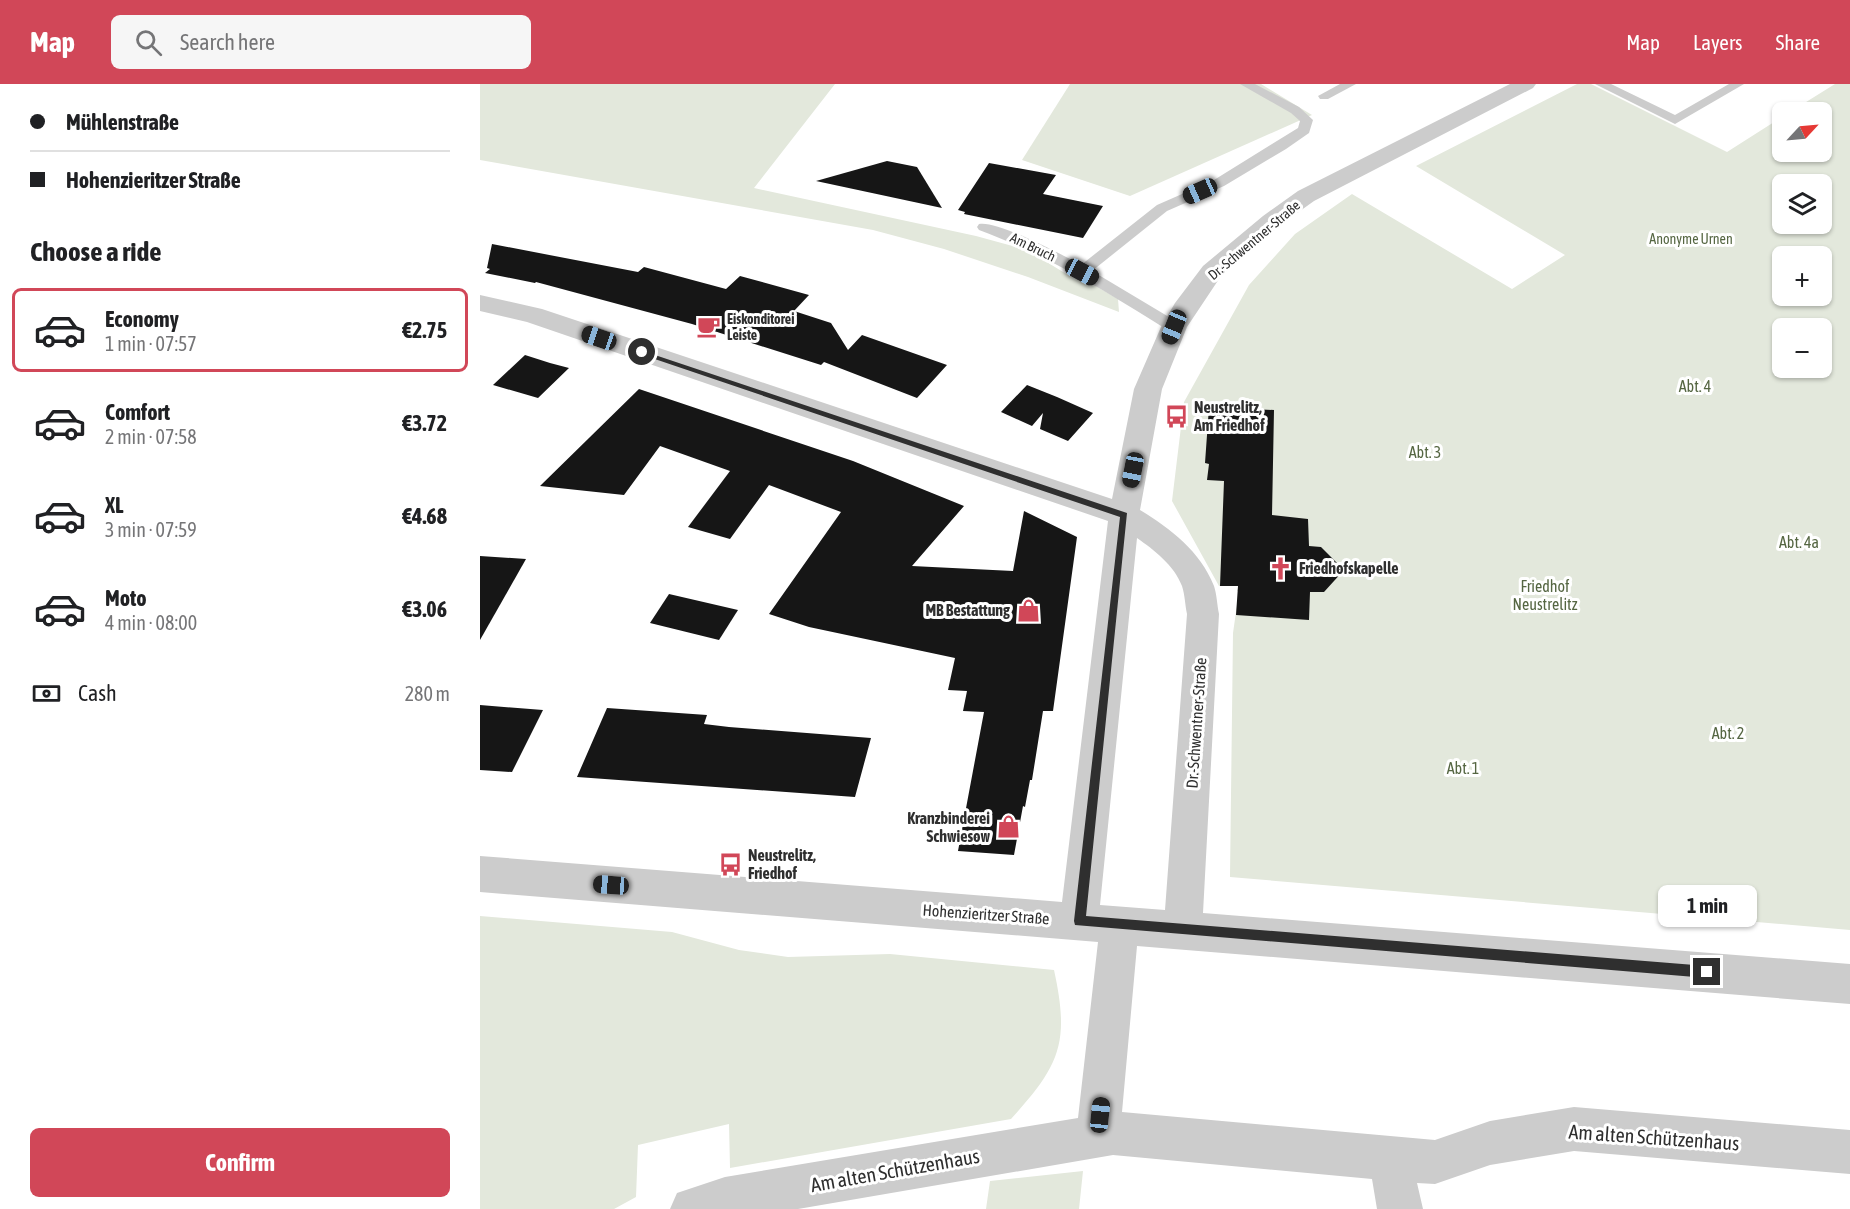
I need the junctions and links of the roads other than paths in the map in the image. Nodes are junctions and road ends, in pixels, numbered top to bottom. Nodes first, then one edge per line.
1 (1246, 84) edge
2 (1350, 84) edge
3 (1526, 84) edge
4 (1601, 84) edge
5 (1738, 84) edge
6 (1324, 96) dead end
7 (984, 226) dead end
8 (1082, 272) junction
9 (485, 311) edge
10 (1174, 327) junction
11 (1124, 515) junction
12 (480, 874) edge
13 (1100, 923) junction
14 (1183, 929) junction
15 (1850, 984) edge
16 (1098, 1136) junction
17 (1850, 1152) edge
18 (1390, 1159) junction
19 (693, 1209) edge
20 (1400, 1209) edge

1 - 8 lane
2 - 6 lane
3 - 10 street, Dr.-Schwentner-Straße
4 - 5 lane
7 - 8 lane, Am Bruch
8 - 10 lane, Am Bruch
9 - 11 street
10 - 11 street, Dr.-Schwentner-Straße
11 - 13 street, Dr.-Schwentner-Straße
11 - 14 street, Dr.-Schwentner-Straße
12 - 13 street, Hohenzieritzer Straße
13 - 14 street, Hohenzieritzer Straße
13 - 16 street
14 - 15 street, Hohenzieritzer Straße
16 - 18 street, Am alten Schützenhaus
16 - 19 street, Am alten Schützenhaus
17 - 18 street, Am alten Schützenhaus
18 - 20 street

